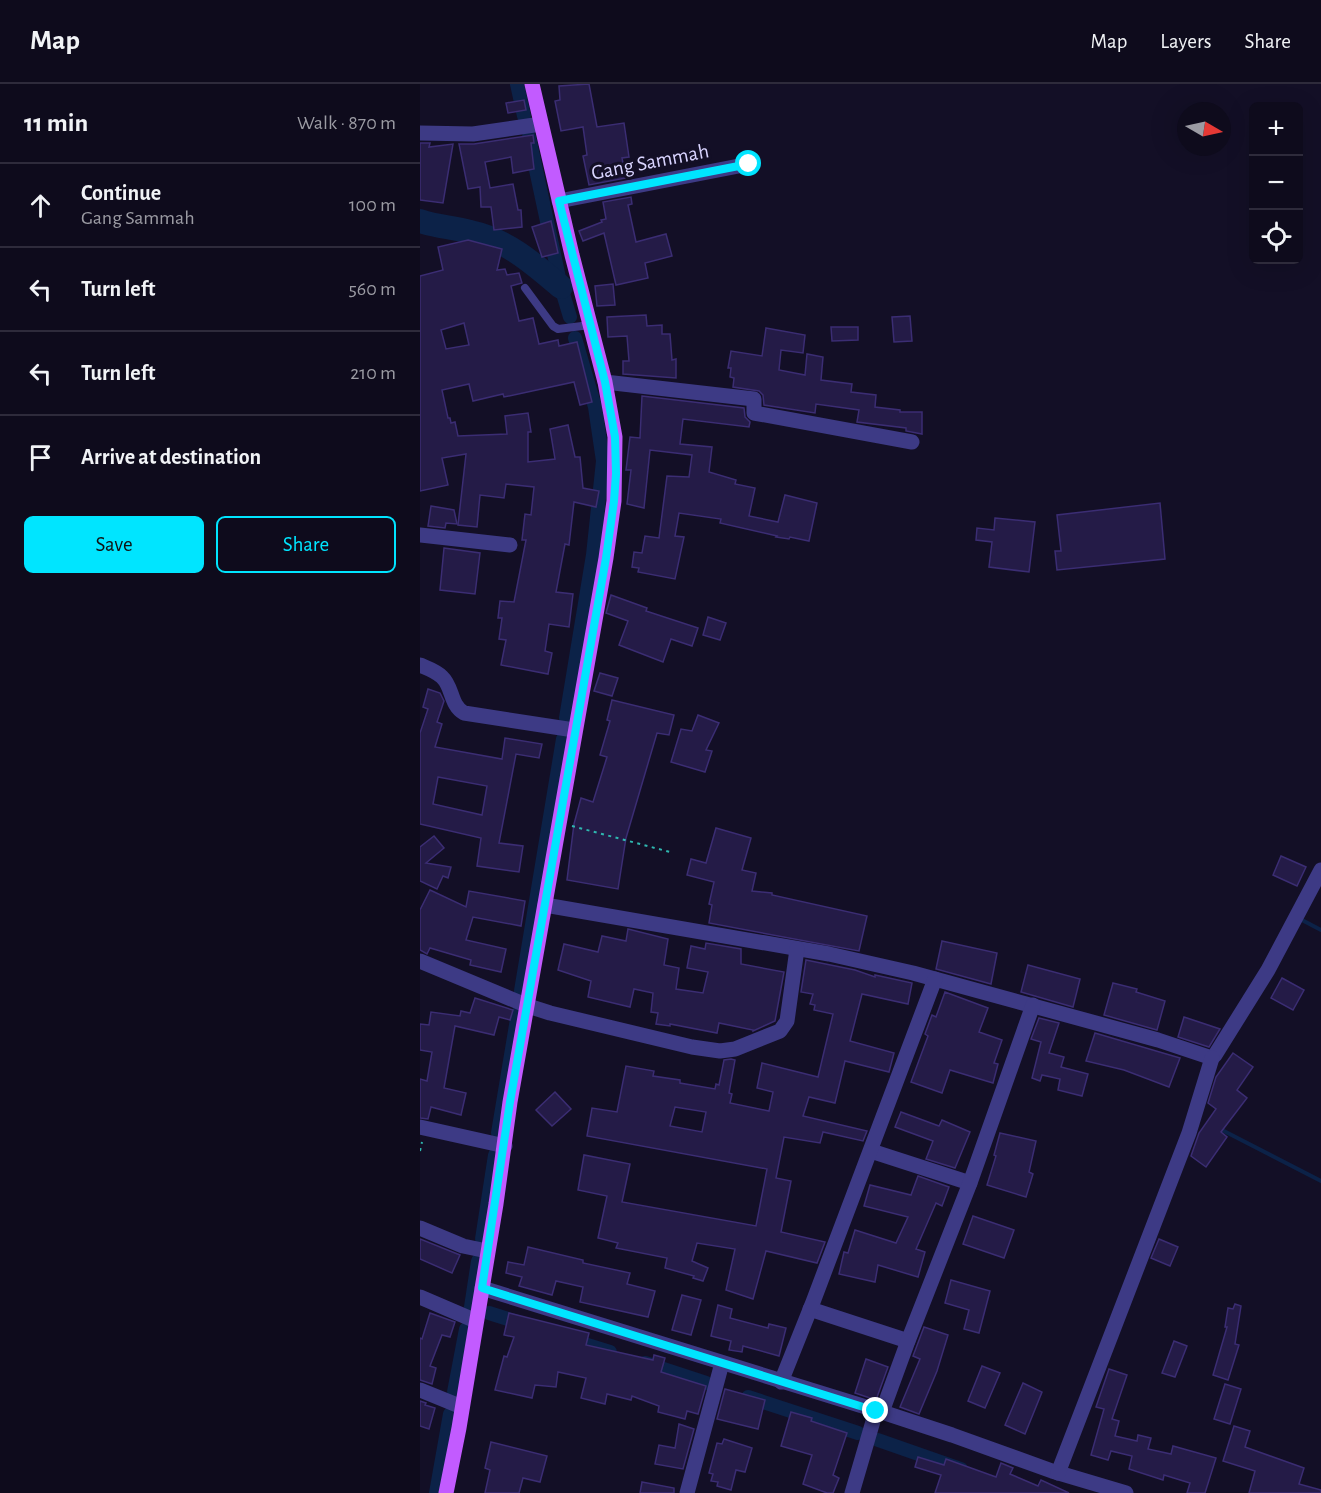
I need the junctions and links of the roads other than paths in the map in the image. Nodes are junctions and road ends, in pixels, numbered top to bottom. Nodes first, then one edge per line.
1 (532, 84) edge
2 (541, 124) junction
3 (420, 133) edge
4 (749, 164) dead end
5 (559, 201) junction
6 (525, 288) dead end
7 (590, 325) junction
8 (605, 382) junction
9 (912, 442) dead end
10 (420, 535) edge
11 (510, 545) dead end
12 (420, 665) edge
13 (574, 730) junction
14 (1321, 870) edge
15 (545, 905) junction
16 (797, 949) junction
17 (420, 961) edge
18 (935, 979) junction
19 (1034, 1005) junction
20 (528, 1006) junction
21 (1212, 1058) junction
22 (420, 1127) edge
23 (505, 1146) junction
24 (871, 1151) junction
25 (970, 1183) junction
26 (420, 1228) edge
27 (487, 1251) junction
28 (482, 1288) junction
29 (420, 1298) edge
30 (810, 1309) junction
31 (476, 1321) junction
32 (908, 1341) junction
33 (722, 1363) junction
34 (781, 1382) junction
35 (420, 1390) edge
36 (462, 1407) junction
37 (879, 1412) junction
38 (1058, 1473) junction
39 (446, 1493) edge
40 (687, 1493) edge
41 (852, 1493) edge
42 (1126, 1493) edge

1 - 2 main road
2 - 3 street
2 - 5 main road
4 - 5 street, Gang Sammah
5 - 7 main road
6 - 7 lane
7 - 8 main road
8 - 9 street
8 - 13 main road
10 - 11 street
12 - 13 street
13 - 15 main road
14 - 21 street
15 - 16 street
15 - 20 main road
16 - 18 street
16 - 20 street
17 - 20 street
18 - 19 street
18 - 24 street
19 - 21 street
19 - 25 street
20 - 23 main road
21 - 38 street
22 - 23 street
23 - 27 main road
24 - 25 street
24 - 30 street
25 - 32 street
26 - 27 street
27 - 28 main road
28 - 31 main road
28 - 33 street
29 - 31 street
30 - 32 street
30 - 34 street
31 - 36 main road
32 - 37 street
33 - 34 street
33 - 40 street
34 - 37 street
35 - 36 street
36 - 39 main road
37 - 38 street
37 - 41 street
38 - 42 street

